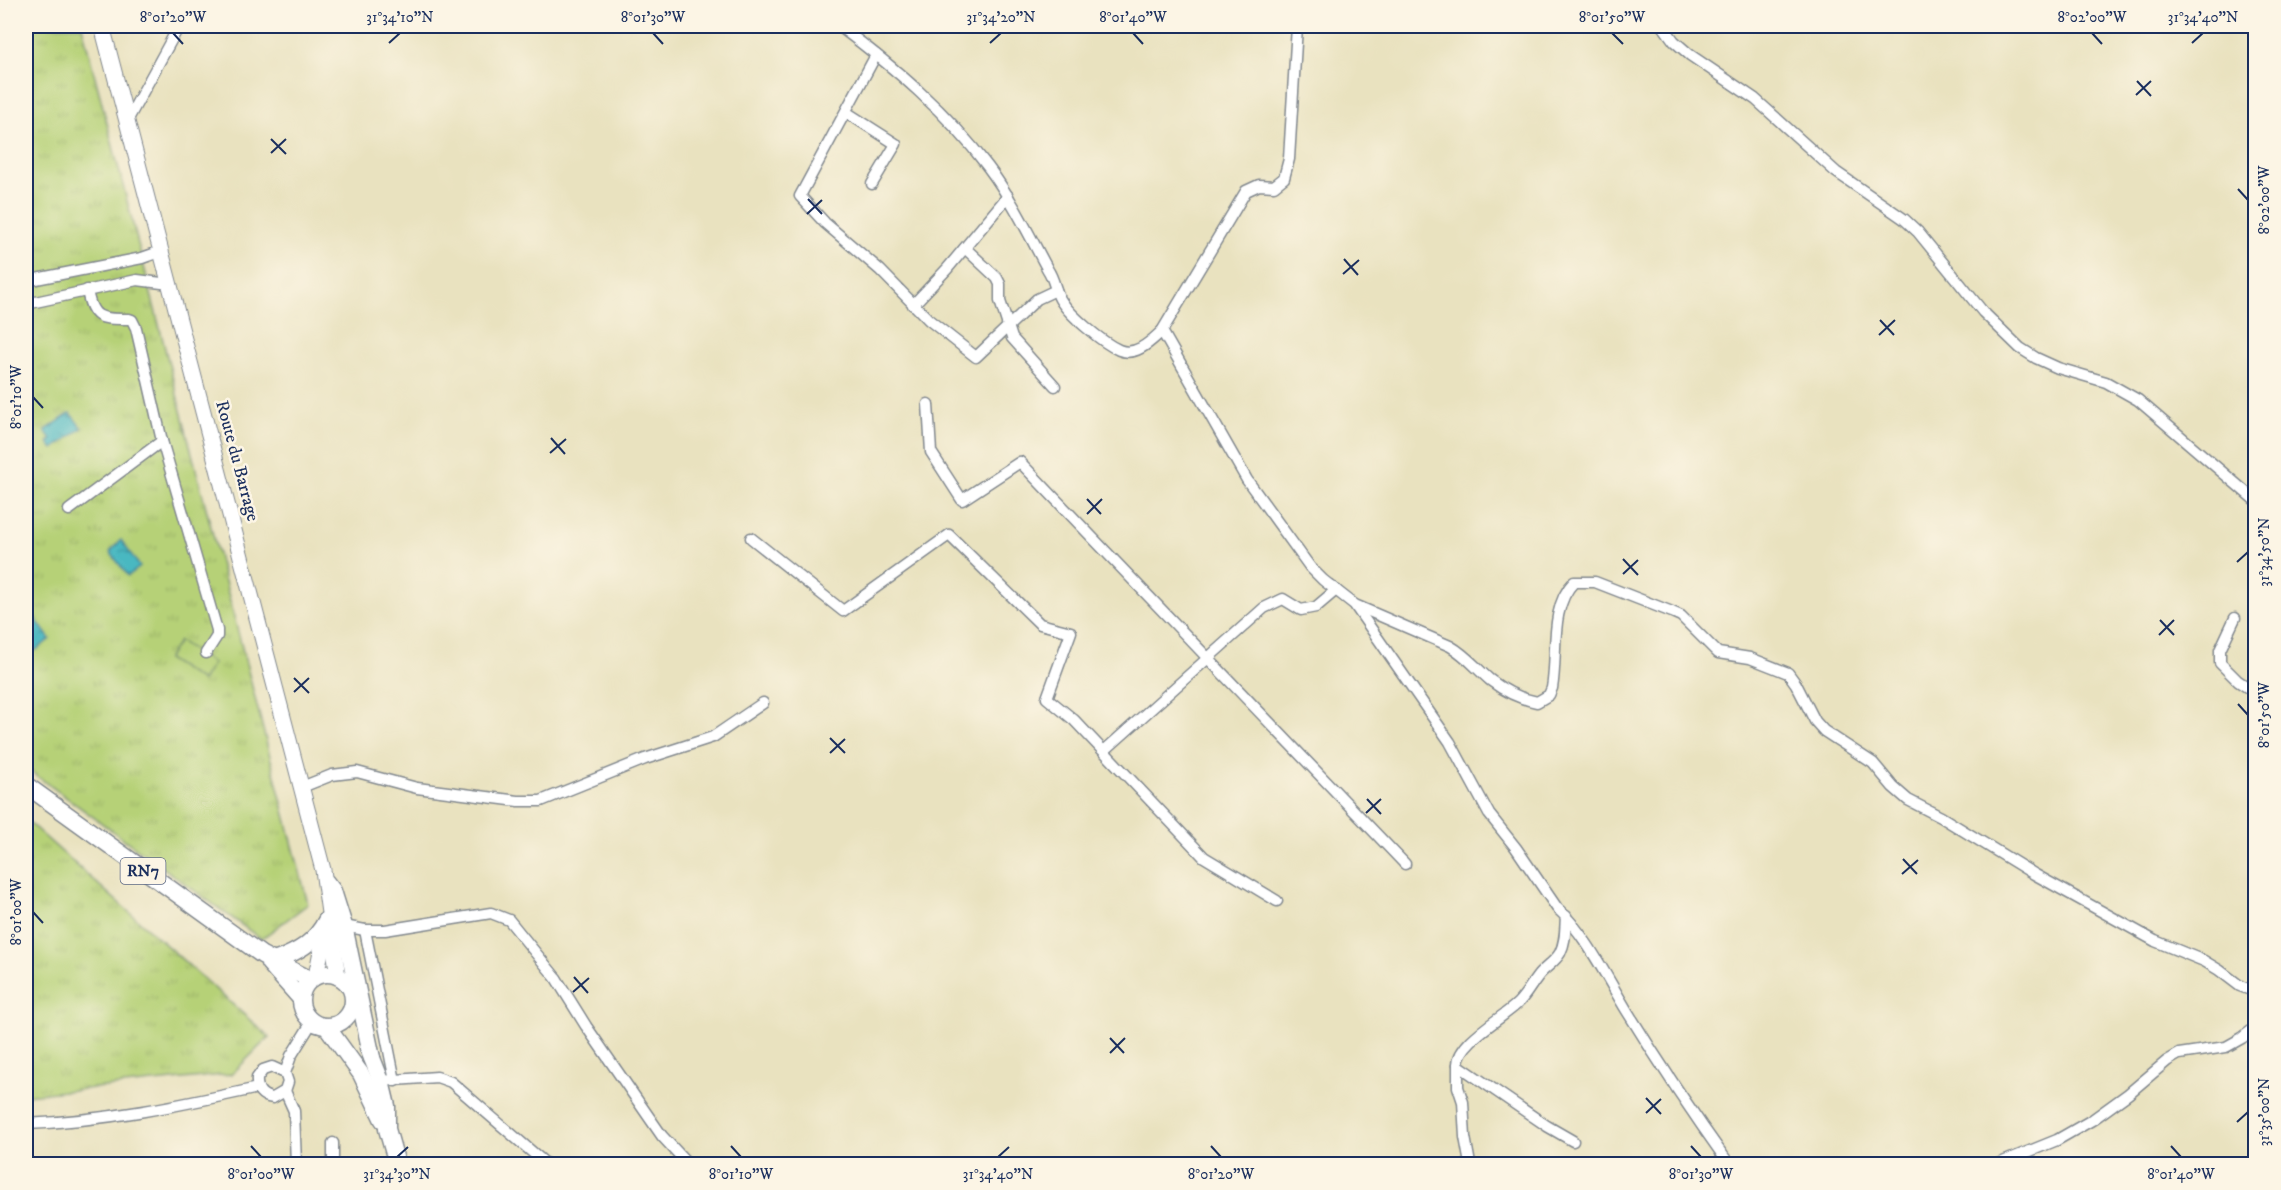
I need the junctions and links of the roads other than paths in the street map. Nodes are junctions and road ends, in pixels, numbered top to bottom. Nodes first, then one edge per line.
1 (102, 26) edge
2 (179, 26) edge
3 (839, 26) edge
4 (1296, 26) edge
5 (1663, 26) edge
6 (876, 55) junction
7 (846, 112) junction
8 (127, 121) junction
9 (872, 184) dead end
10 (1008, 196) junction
11 (965, 248) junction
12 (162, 251) junction
13 (26, 281) edge
14 (170, 284) junction
15 (87, 290) junction
16 (1056, 290) junction
17 (26, 304) edge
18 (913, 305) junction
19 (1007, 329) junction
20 (1162, 331) junction
21 (1055, 386) dead end
22 (928, 404) dead end
23 (162, 441) junction
24 (2256, 501) edge
25 (69, 510) dead end
26 (751, 538) dead end
27 (1336, 590) junction
28 (1354, 604) junction
29 (2235, 618) dead end
30 (206, 653) dead end
31 (1208, 659) junction
32 (2256, 693) edge
33 (763, 704) dead end
34 (1104, 750) junction
35 (26, 785) edge
36 (302, 787) junction
37 (1405, 864) dead end
38 (326, 882) junction
39 (1277, 901) dead end
40 (328, 913) junction
41 (1566, 916) junction
42 (344, 926) junction
43 (365, 930) junction
44 (268, 958) junction
45 (338, 976) junction
46 (313, 978) junction
47 (2256, 992) edge
48 (300, 998) junction
49 (351, 1009) junction
50 (319, 1024) junction
51 (2256, 1026) edge
52 (372, 1058) junction
53 (1458, 1065) junction
54 (281, 1070) junction
55 (388, 1081) junction
56 (258, 1088) junction
57 (285, 1091) junction
58 (26, 1124) edge
59 (387, 1129) junction
60 (1573, 1141) dead end
61 (333, 1143) dead end
62 (26, 1158) edge
63 (27, 1164) edge
64 (296, 1164) edge
65 (333, 1164) edge
66 (397, 1164) edge
67 (546, 1164) edge
68 (688, 1164) edge
69 (1470, 1164) edge
70 (1729, 1164) edge
71 (1998, 1164) edge

1 - 8 main road, Route du Barrage
2 - 8 street
3 - 6 street
4 - 20 street
5 - 24 street
6 - 7 street
6 - 10 street
7 - 9 street
7 - 18 street
8 - 12 main road, Route du Barrage
10 - 11 street
10 - 16 street
11 - 18 street
11 - 19 street
12 - 13 street
12 - 14 main road, Route du Barrage
14 - 15 street
14 - 36 main road, Route du Barrage
15 - 17 street
15 - 23 street
16 - 19 street
16 - 20 street
18 - 19 street
19 - 21 street
20 - 27 street
22 - 31 street
23 - 25 street
23 - 30 street
26 - 34 street
27 - 28 street
27 - 31 street
28 - 41 street
28 - 47 street
29 - 32 street
31 - 34 street
31 - 37 street
33 - 36 street
34 - 39 street
35 - 44 main road, RN7
36 - 38 main road, Route du Barrage
38 - 40 main road, Route du Barrage
38 - 42 main road
40 - 44 main road
40 - 45 main road, Route du Barrage
40 - 46 main road, Route du Barrage
41 - 53 street
41 - 70 street
42 - 43 street
42 - 52 main road
43 - 55 street
43 - 68 street
44 - 46 main road, RN7
44 - 48 main road, RN7
45 - 46 main road, RN7
45 - 49 main road, RN7
46 - 48 main road
48 - 50 main road, RN7
49 - 50 main road
49 - 52 main road, RN7
50 - 54 street
50 - 59 main road, RN7
51 - 71 street
52 - 55 main road, RN7
53 - 60 street
53 - 69 street
54 - 56 street
54 - 57 street
55 - 59 main road, RN7
55 - 67 street
56 - 57 street
56 - 58 street
57 - 64 street
59 - 66 main road, RN7
61 - 65 street
62 - 63 street

